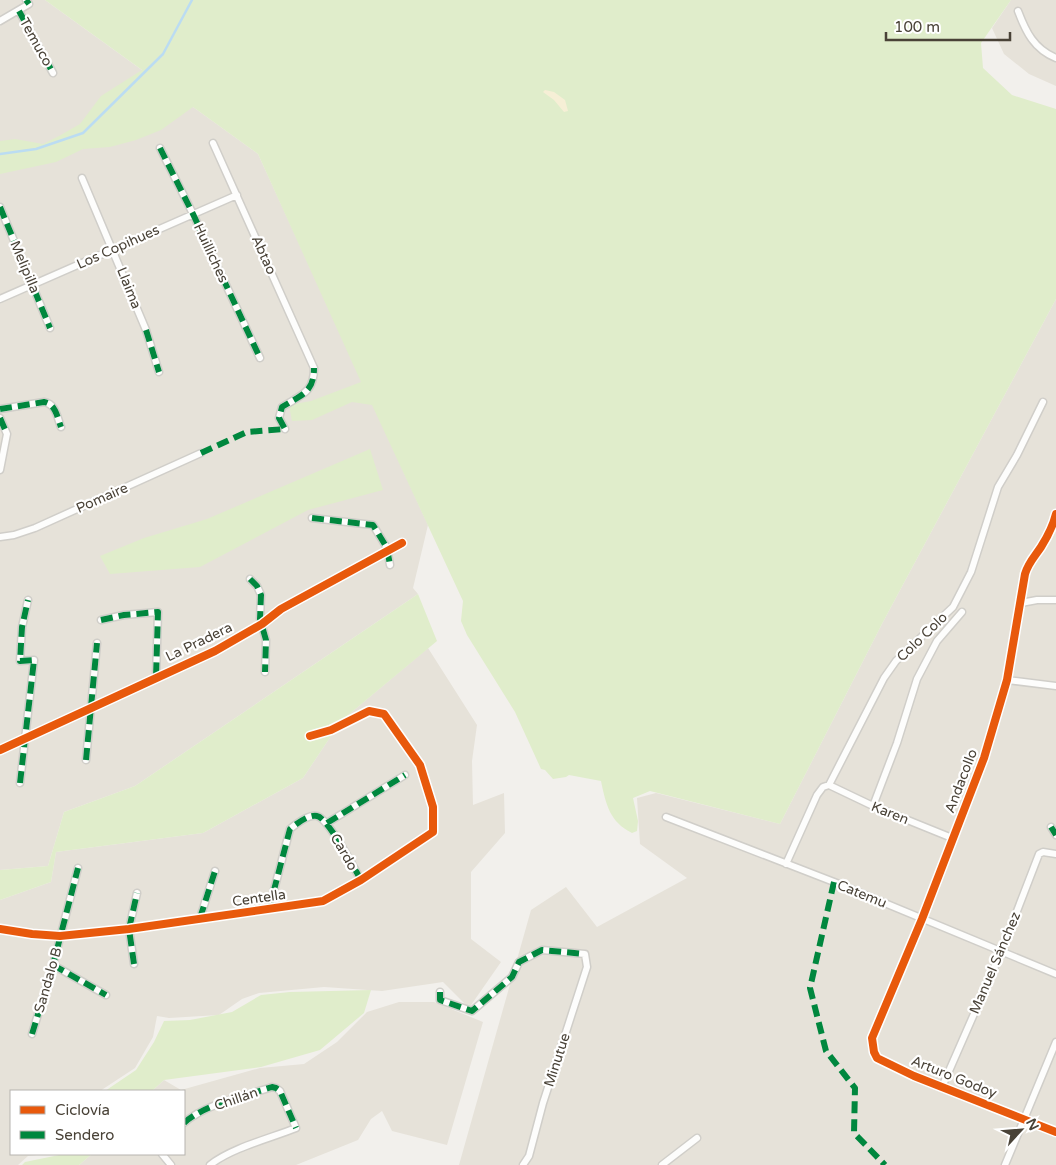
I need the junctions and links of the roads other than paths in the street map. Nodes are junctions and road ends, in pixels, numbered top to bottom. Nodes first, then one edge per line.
1 (28, 2) edge
2 (19, 11) junction
3 (1018, 12) dead end
4 (0, 21) edge
5 (1056, 58) edge
6 (53, 73) dead end
7 (213, 143) dead end
8 (160, 148) dead end
9 (82, 178) dead end
10 (237, 195) junction
11 (0, 206) edge
12 (193, 214) junction
13 (113, 250) junction
14 (32, 285) junction
15 (0, 299) edge
16 (50, 328) dead end
17 (260, 358) dead end
18 (159, 372) dead end
19 (1043, 402) dead end
20 (0, 409) edge
21 (0, 418) edge
22 (61, 427) dead end
23 (285, 428) dead end
24 (201, 453) dead end
25 (0, 470) edge
26 (1056, 514) edge
27 (312, 518) dead end
28 (0, 537) edge
29 (402, 543) dead end
30 (387, 550) junction
31 (390, 565) dead end
32 (250, 579) dead end
33 (28, 600) dead end
34 (1056, 600) edge
35 (1021, 603) junction
36 (962, 612) dead end
37 (101, 620) dead end
38 (262, 624) junction
39 (97, 643) dead end
40 (265, 672) dead end
41 (156, 677) junction
42 (1007, 680) junction
43 (1056, 686) edge
44 (91, 707) junction
45 (310, 736) dead end
46 (26, 738) junction
47 (0, 750) edge
48 (86, 760) dead end
49 (404, 775) dead end
50 (20, 783) dead end
51 (829, 786) junction
52 (873, 806) junction
53 (666, 817) dead end
54 (327, 823) junction
55 (1051, 827) dead end
56 (1056, 836) edge
57 (952, 838) junction
58 (1056, 854) edge
59 (786, 864) junction
60 (78, 868) dead end
61 (215, 871) dead end
62 (360, 880) junction
63 (136, 893) dead end
64 (268, 909) junction
65 (200, 918) junction
66 (922, 919) junction
67 (129, 928) junction
68 (0, 929) edge
69 (60, 936) junction
70 (1002, 950) junction
71 (134, 964) dead end
72 (53, 966) junction
73 (1056, 974) edge
74 (440, 992) dead end
75 (106, 995) dead end
76 (32, 1034) dead end
77 (1056, 1042) edge
78 (874, 1052) joint
79 (942, 1087) junction
80 (1024, 1118) junction
81 (185, 1122) edge
82 (1056, 1132) edge
83 (697, 1138) dead end
84 (163, 1155) edge
85 (171, 1165) edge
86 (210, 1165) edge
87 (523, 1165) edge
88 (662, 1165) edge
89 (1005, 1165) edge

1 - 2 street
2 - 4 street
2 - 6 street, Temuco
3 - 5 street
7 - 10 street, Abtao
8 - 12 street, Huilliches
9 - 13 street, Llaima
10 - 12 street, Los Copihues
10 - 23 street, Abtao
11 - 14 street, Melipilla
12 - 13 street, Los Copihues
12 - 17 street, Huilliches
13 - 14 street, Los Copihues
13 - 18 street, Llaima
14 - 15 street, Los Copihues
14 - 16 street, Melipilla
19 - 51 street, Colo Colo
20 - 22 street
21 - 25 street
24 - 28 street, Pomaire
26 - 35 street, Andacollo
27 - 30 street
29 - 30 street, La Pradera
30 - 31 street
30 - 38 street, La Pradera
32 - 38 street
33 - 46 street
34 - 35 street
35 - 42 street, Andacollo
36 - 52 street, Colo Colo
37 - 41 street
38 - 40 street
38 - 41 street, La Pradera
39 - 44 street
41 - 44 street, La Pradera
42 - 43 street
42 - 57 street, Andacollo
44 - 46 street, La Pradera
44 - 48 street
45 - 62 street, Centella
46 - 47 street, La Pradera
46 - 50 street
49 - 54 street
51 - 52 street, Karen
51 - 59 street, Colo Colo
52 - 57 street, Karen
53 - 59 street, Catemu
54 - 62 street, Cardo
54 - 64 street
55 - 56 street
57 - 66 street, Andacollo
58 - 70 street, Manuel Sánchez
59 - 66 street, Catemu
60 - 69 street, Sandalo B
61 - 65 street
62 - 64 street, Centella
63 - 67 street
64 - 65 street, Centella
65 - 67 street, Centella
66 - 70 street, Catemu
66 - 78 street, Andacollo
67 - 69 street, Centella
67 - 71 street
68 - 69 street, Centella
69 - 72 street, Sandalo B
70 - 73 street, Catemu
70 - 79 street, Manuel Sánchez
72 - 75 street
72 - 76 street, Sandalo B
74 - 87 street, Minutue
77 - 80 street
78 - 79 street, Arturo Godoy
79 - 80 street, Arturo Godoy
80 - 82 street, Arturo Godoy
80 - 89 street
81 - 86 street, Chillán
83 - 88 street
84 - 85 street

